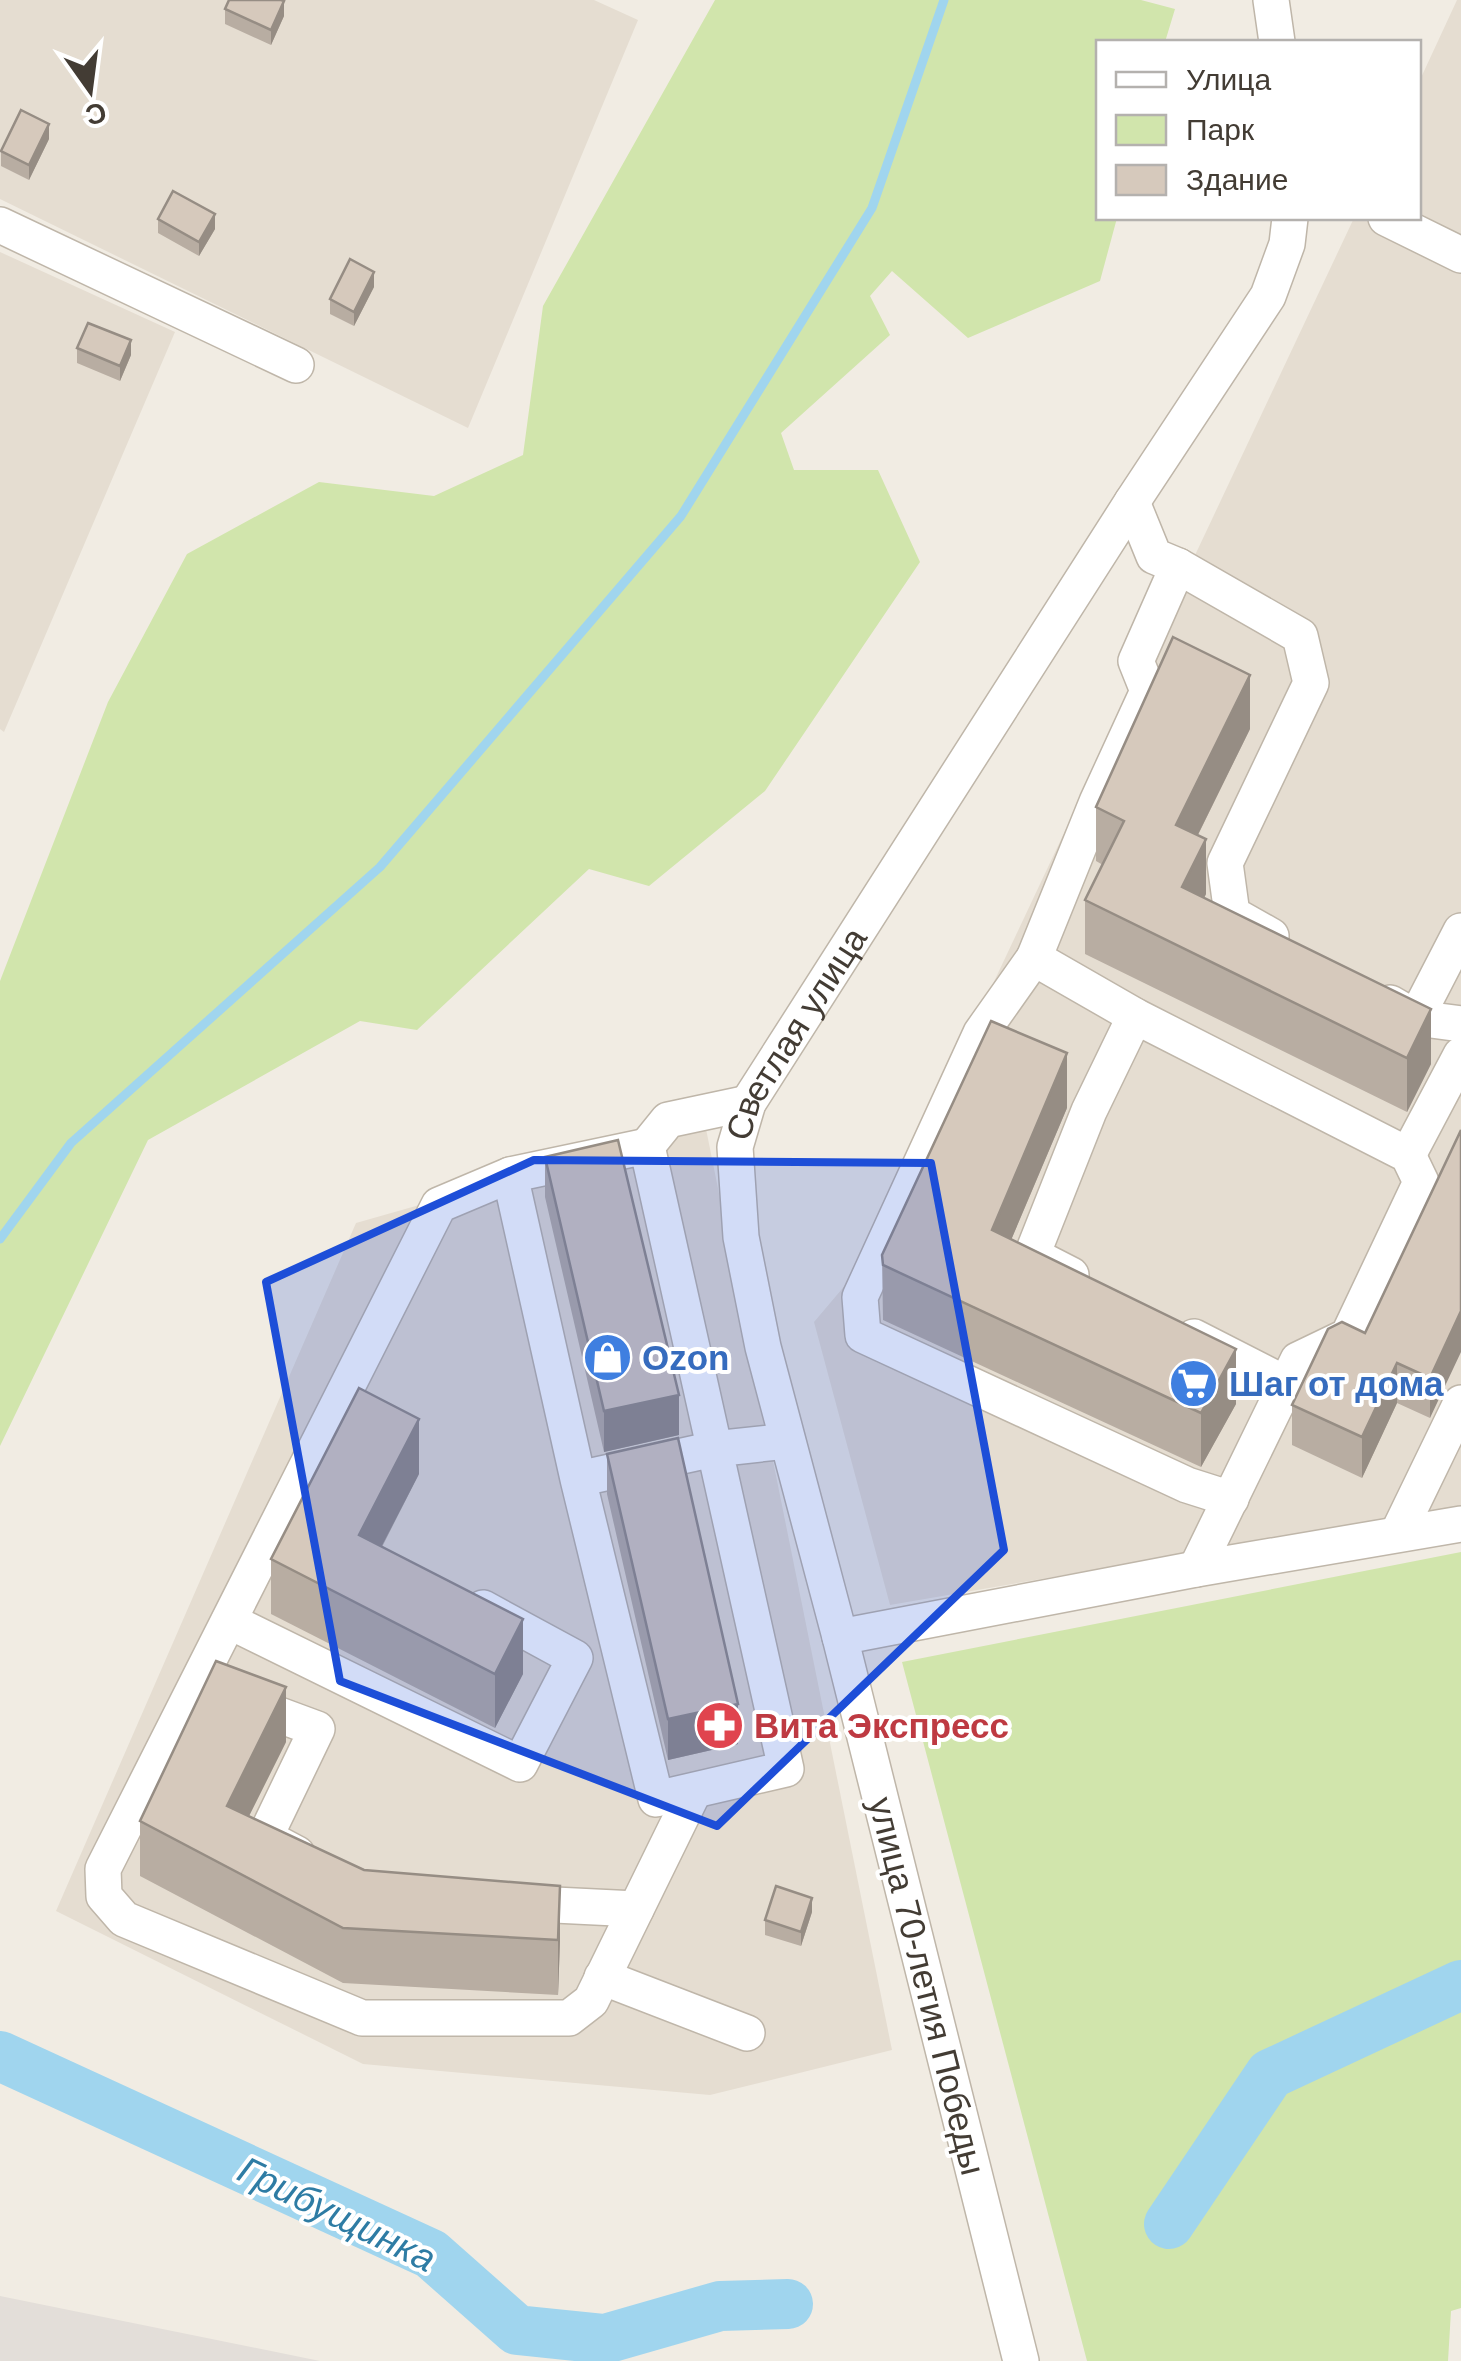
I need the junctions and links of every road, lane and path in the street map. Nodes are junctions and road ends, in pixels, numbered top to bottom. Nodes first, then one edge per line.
1 (1271, 0) edge
2 (1277, 40) edge
3 (1290, 220) edge
4 (1390, 220) edge
5 (0, 225) edge
6 (1461, 255) edge
7 (296, 365) dead end
8 (1132, 502) junction
9 (1178, 566) junction
10 (1461, 931) edge
11 (1299, 952) edge
12 (1034, 958) junction
13 (1366, 990) edge
14 (1134, 1016) junction
15 (1416, 1018) junction
16 (1461, 1024) edge
17 (1461, 1055) edge
18 (748, 1102) junction
19 (647, 1146) junction
20 (1408, 1156) junction
21 (510, 1175) junction
22 (1100, 1289) edge
23 (1168, 1324) edge
24 (1286, 1384) junction
25 (1461, 1403) edge
26 (787, 1441) junction
27 (714, 1449) junction
28 (578, 1479) junction
29 (1231, 1499) junction
30 (1461, 1524) edge
31 (1398, 1533) junction
32 (1196, 1568) junction
33 (456, 1593) edge
34 (229, 1620) junction
35 (840, 1637) junction
36 (196, 1685) junction
37 (694, 1791) junction
38 (332, 1871) edge
39 (480, 1902) edge
40 (636, 1909) junction
41 (602, 1978) junction
42 (747, 2033) dead end
43 (1021, 2361) edge

1 - 2 street
3 - 8 street, Светлая улица
4 - 6 street
5 - 7 street
8 - 9 street
8 - 18 street, Светлая улица
9 - 11 street
9 - 12 street
10 - 15 street
12 - 14 street
12 - 29 street
13 - 15 street
14 - 20 street
14 - 22 street
15 - 16 street
17 - 20 street
18 - 19 street
18 - 26 street, Светлая улица
19 - 21 street
19 - 27 street
20 - 24 street
21 - 28 street
21 - 34 street
23 - 24 street
24 - 29 street
25 - 31 street
26 - 27 street
26 - 35 street, Светлая улица
27 - 28 street
27 - 37 street
28 - 37 street
29 - 32 street
30 - 31 street
31 - 32 street
32 - 35 street
33 - 34 street
34 - 36 street
35 - 43 street, улица 70-летия Победы
36 - 38 street
36 - 41 street
37 - 40 street
39 - 40 street
40 - 41 street
41 - 42 street

